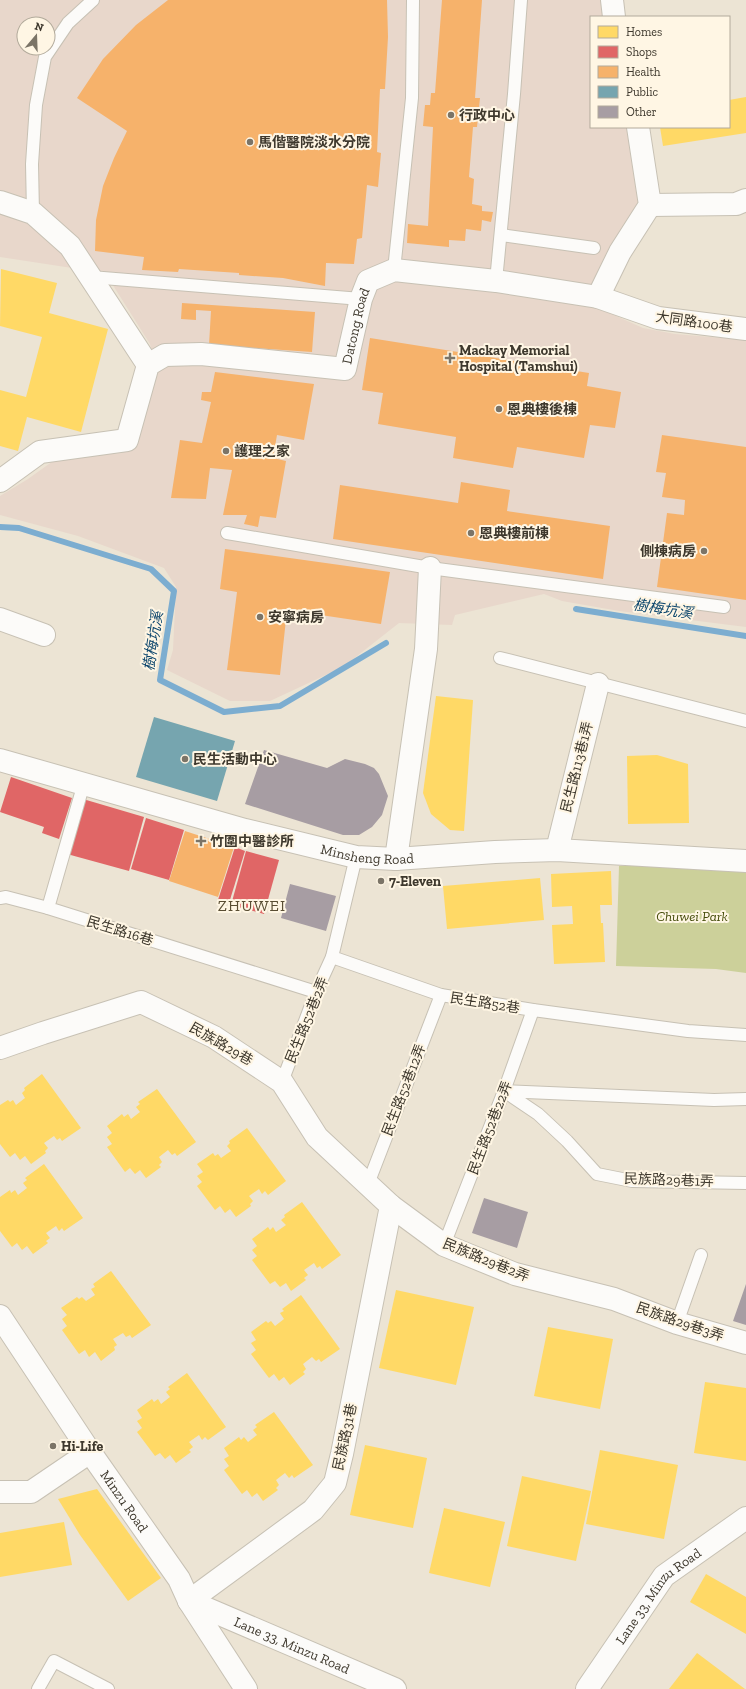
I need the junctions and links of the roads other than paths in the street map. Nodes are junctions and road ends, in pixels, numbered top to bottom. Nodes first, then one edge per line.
1 (93, 0) edge
2 (413, 0) edge
3 (522, 0) edge
4 (612, 0) edge
5 (614, 16) edge
6 (638, 128) edge
7 (746, 200) edge
8 (0, 202) edge
9 (650, 205) junction
10 (33, 214) junction
11 (501, 235) junction
12 (594, 248) dead end
13 (394, 270) junction
14 (91, 277) junction
15 (496, 280) junction
16 (598, 297) junction
17 (360, 299) junction
18 (746, 329) edge
19 (148, 365) junction
20 (0, 481) edge
21 (227, 533) dead end
22 (430, 568) junction
23 (724, 607) dead end
24 (0, 619) edge
25 (44, 635) dead end
26 (500, 658) dead end
27 (598, 684) junction
28 (746, 721) edge
29 (0, 760) edge
30 (84, 783) junction
31 (557, 850) junction
32 (356, 857) junction
33 (396, 859) junction
34 (746, 861) edge
35 (0, 898) edge
36 (48, 908) junction
37 (332, 957) junction
38 (316, 992) junction
39 (441, 996) junction
40 (533, 1010) junction
41 (746, 1035) edge
42 (0, 1048) edge
43 (282, 1082) junction
44 (504, 1091) junction
45 (746, 1099) edge
46 (746, 1183) edge
47 (368, 1184) junction
48 (391, 1206) junction
49 (444, 1244) junction
50 (701, 1255) dead end
51 (614, 1299) joint
52 (0, 1316) edge
53 (678, 1323) junction
54 (746, 1343) edge
55 (90, 1452) junction
56 (0, 1492) edge
57 (746, 1518) edge
58 (189, 1601) junction
59 (38, 1689) edge
60 (108, 1689) edge
61 (246, 1689) edge
62 (395, 1689) edge
63 (587, 1689) edge

1 - 10 lane
2 - 13 lane
3 - 11 lane
4 - 5 street
6 - 9 street
7 - 9 street
8 - 10 street
9 - 16 street
10 - 14 street
11 - 12 lane
11 - 15 lane
13 - 15 street, Datong Road
13 - 17 street, Datong Road
14 - 17 lane
14 - 19 street
15 - 16 street, Datong Road
16 - 18 street, 大同路100巷
17 - 19 street, Datong Road
19 - 20 street
21 - 22 lane
22 - 23 lane
22 - 33 street
24 - 25 street
26 - 27 lane
27 - 28 lane
27 - 31 street, 民生路113巷1弄
29 - 30 street, Minsheng Road
30 - 32 street, Minsheng Road
30 - 36 lane
31 - 33 street, Minsheng Road
31 - 34 street, Minsheng Road
32 - 33 street, Minsheng Road
32 - 37 lane
35 - 36 lane, 民生路16巷
36 - 38 lane, 民生路16巷
37 - 38 lane, 民生路52巷2弄
37 - 39 lane, 民生路52巷
38 - 43 lane, 民生路52巷2弄
39 - 40 lane, 民生路52巷
39 - 47 lane, 民生路52巷12弄
40 - 41 lane, 民生路52巷
40 - 44 lane, 民生路52巷22弄
42 - 43 street, 民族路29巷
43 - 47 street, 民族路29巷
44 - 45 lane
44 - 46 lane, 民族路29巷1弄
44 - 49 lane, 民生路52巷22弄
47 - 48 street, 民族路29巷
48 - 49 street, 民族路29巷2弄
48 - 58 street, 民族路31巷
49 - 51 street, 民族路29巷2弄
50 - 53 lane
51 - 53 street, 民族路29巷3弄
52 - 55 street, Minzu Road
53 - 54 street, 民族路29巷3弄
55 - 56 street
55 - 58 street, Minzu Road
57 - 63 street, Lane 33, Minzu Road
58 - 61 street, Minzu Road
58 - 62 street, Lane 33, Minzu Road
59 - 60 lane

